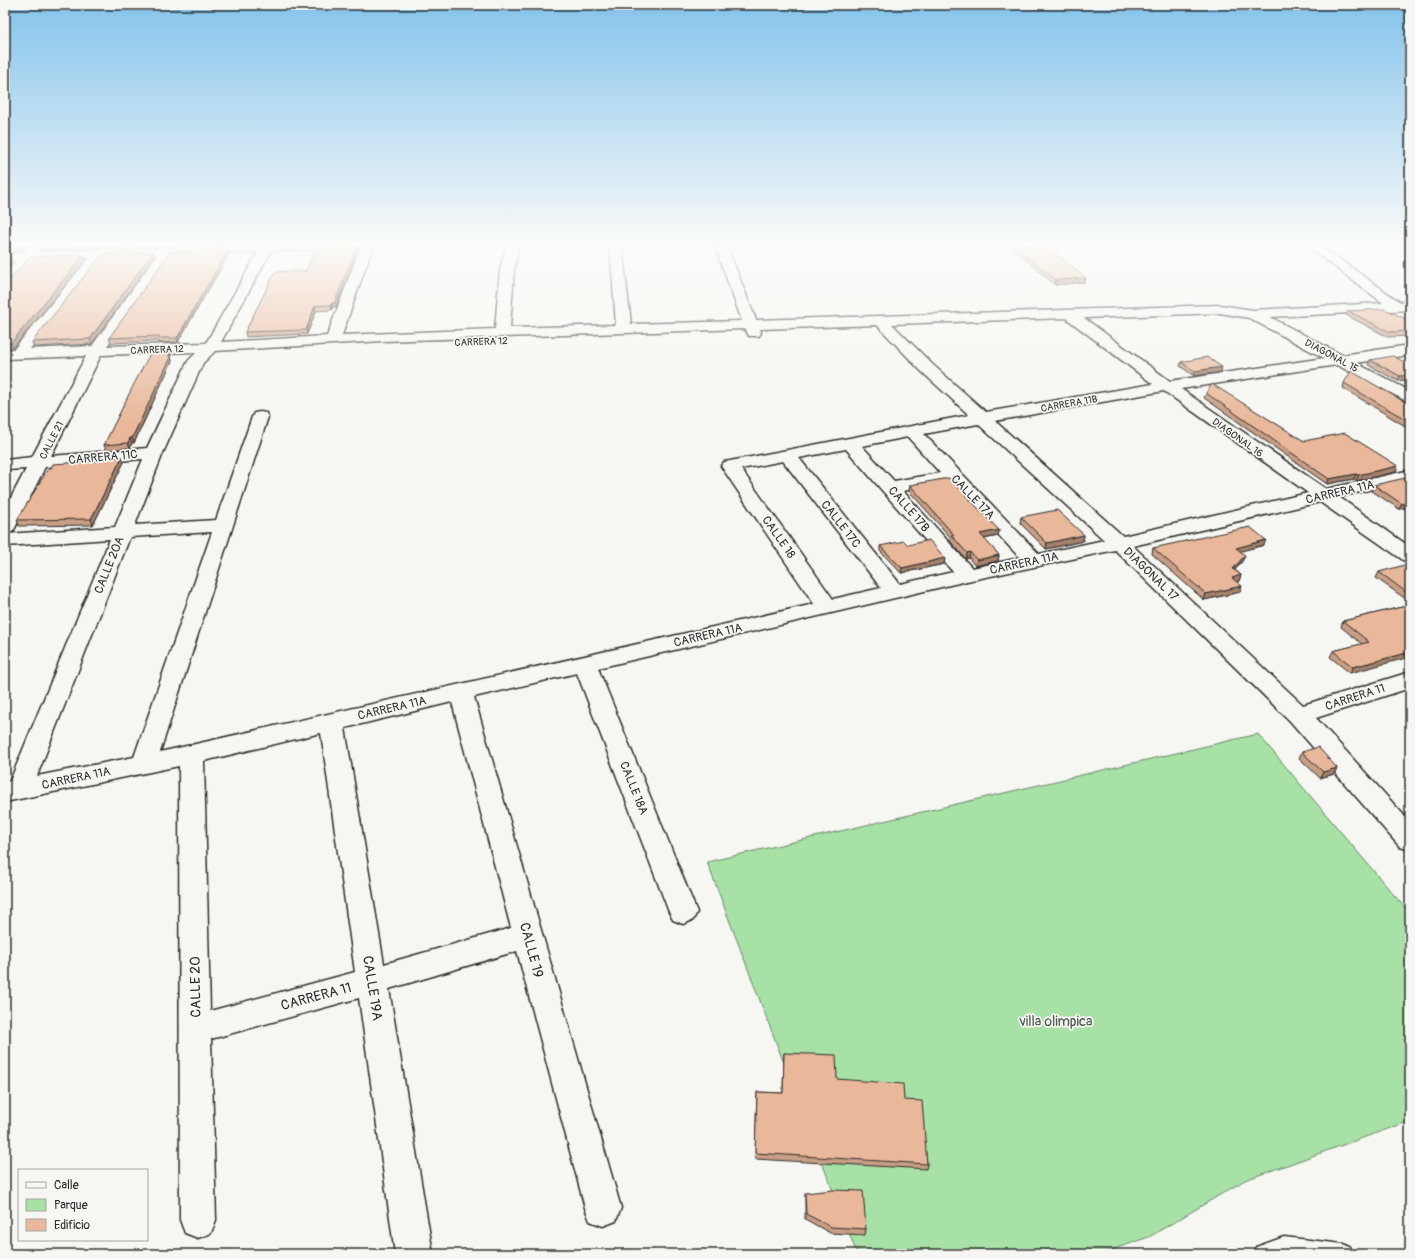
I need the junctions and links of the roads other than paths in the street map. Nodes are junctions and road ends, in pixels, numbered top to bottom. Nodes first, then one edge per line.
1 (54, 305) edge
2 (129, 305) edge
3 (234, 305) edge
4 (346, 305) edge
5 (505, 305) edge
6 (622, 305) edge
7 (744, 305) edge
8 (1404, 306) edge
9 (1378, 308) junction
10 (1254, 314) junction
11 (1074, 318) junction
12 (1410, 318) edge
13 (884, 324) junction
14 (624, 329) junction
15 (753, 329) junction
16 (502, 334) junction
17 (333, 340) junction
18 (211, 347) junction
19 (1410, 350) edge
20 (96, 351) junction
21 (11, 354) edge
22 (1341, 360) junction
23 (1167, 386) junction
24 (1410, 398) edge
25 (260, 417) dead end
26 (982, 418) junction
27 (912, 432) junction
28 (850, 444) junction
29 (154, 453) junction
30 (787, 455) junction
31 (40, 462) junction
32 (5, 465) edge
33 (730, 466) joint
34 (1410, 475) edge
35 (953, 476) junction
36 (890, 488) junction
37 (1323, 496) junction
38 (224, 525) junction
39 (5, 528) edge
40 (122, 532) junction
41 (5, 540) edge
42 (1119, 544) junction
43 (1410, 556) edge
44 (1035, 561) junction
45 (967, 575) junction
46 (895, 592) junction
47 (828, 608) junction
48 (585, 664) junction
49 (1410, 680) edge
50 (461, 692) junction
51 (1299, 715) junction
52 (332, 722) junction
53 (191, 755) junction
54 (144, 764) junction
55 (12, 791) edge
56 (1410, 840) edge
57 (683, 912) dead end
58 (528, 935) junction
59 (372, 981) junction
60 (196, 1029) junction
61 (603, 1208) dead end
62 (198, 1220) dead end
63 (414, 1254) edge
64 (1263, 1254) edge
65 (1343, 1254) edge

1 - 21 street
2 - 20 street, CALLE 21
3 - 18 street
4 - 17 street
5 - 16 street
6 - 14 street
7 - 15 street
8 - 9 street, CARRERA 12
9 - 10 street, CARRERA 12
9 - 12 street
10 - 11 street, CARRERA 12
10 - 22 street, DIAGONAL 15
11 - 13 street, CARRERA 12
11 - 23 street, DIAGONAL 16
13 - 15 street, CARRERA 12
13 - 26 street, DIAGONAL 17
14 - 15 street, CARRERA 12
14 - 16 street, CARRERA 12
15 - 17 street, CARRERA 12
16 - 17 street, CARRERA 12
17 - 18 street, CARRERA 12
18 - 20 street, CARRERA 12
18 - 29 street, CALLE 20A
19 - 22 street, CARRERA 11B
20 - 21 street, CARRERA 12
20 - 31 street, CALLE 21
22 - 23 street, CARRERA 11B
22 - 24 street, DIAGONAL 15
23 - 26 street, CARRERA 11B
23 - 37 street, DIAGONAL 16
25 - 38 street
26 - 27 street, CARRERA 11B
26 - 42 street, DIAGONAL 17
27 - 28 street, CARRERA 11B
27 - 35 street, CALLE 17A
28 - 30 street, CARRERA 11B
28 - 36 street, CALLE 17B
29 - 31 street, CARRERA 11C
29 - 40 street, CALLE 20A
30 - 33 street, CARRERA 11B
30 - 46 street, CALLE 17C
31 - 32 street, CARRERA 11C
31 - 39 street, CALLE 21
33 - 47 street, CALLE 18
34 - 37 street, CARRERA 11A
35 - 36 street
35 - 44 street, CALLE 17A
36 - 45 street, CALLE 17B
37 - 42 street, CARRERA 11A
37 - 43 street, DIAGONAL 16
38 - 40 street
38 - 54 street
40 - 41 street
40 - 55 street, CALLE 20A
42 - 44 street, CARRERA 11A
42 - 51 street, DIAGONAL 17
44 - 45 street, CARRERA 11A
45 - 46 street, CARRERA 11A
46 - 47 street, CARRERA 11A
47 - 48 street, CARRERA 11A
48 - 50 street, CARRERA 11A
48 - 57 street, CALLE 18A
49 - 51 street, CARRERA 11
50 - 52 street, CARRERA 11A
50 - 58 street, CALLE 19
51 - 56 street, DIAGONAL 17
52 - 53 street, CARRERA 11A
52 - 59 street, CALLE 19A
53 - 54 street, CARRERA 11A
53 - 60 street, CALLE 20
54 - 55 street, CARRERA 11A
58 - 59 street, CARRERA 11
58 - 61 street, CALLE 19
59 - 60 street, CARRERA 11
59 - 63 street, CALLE 19A
60 - 62 street, CALLE 20
64 - 65 lane

